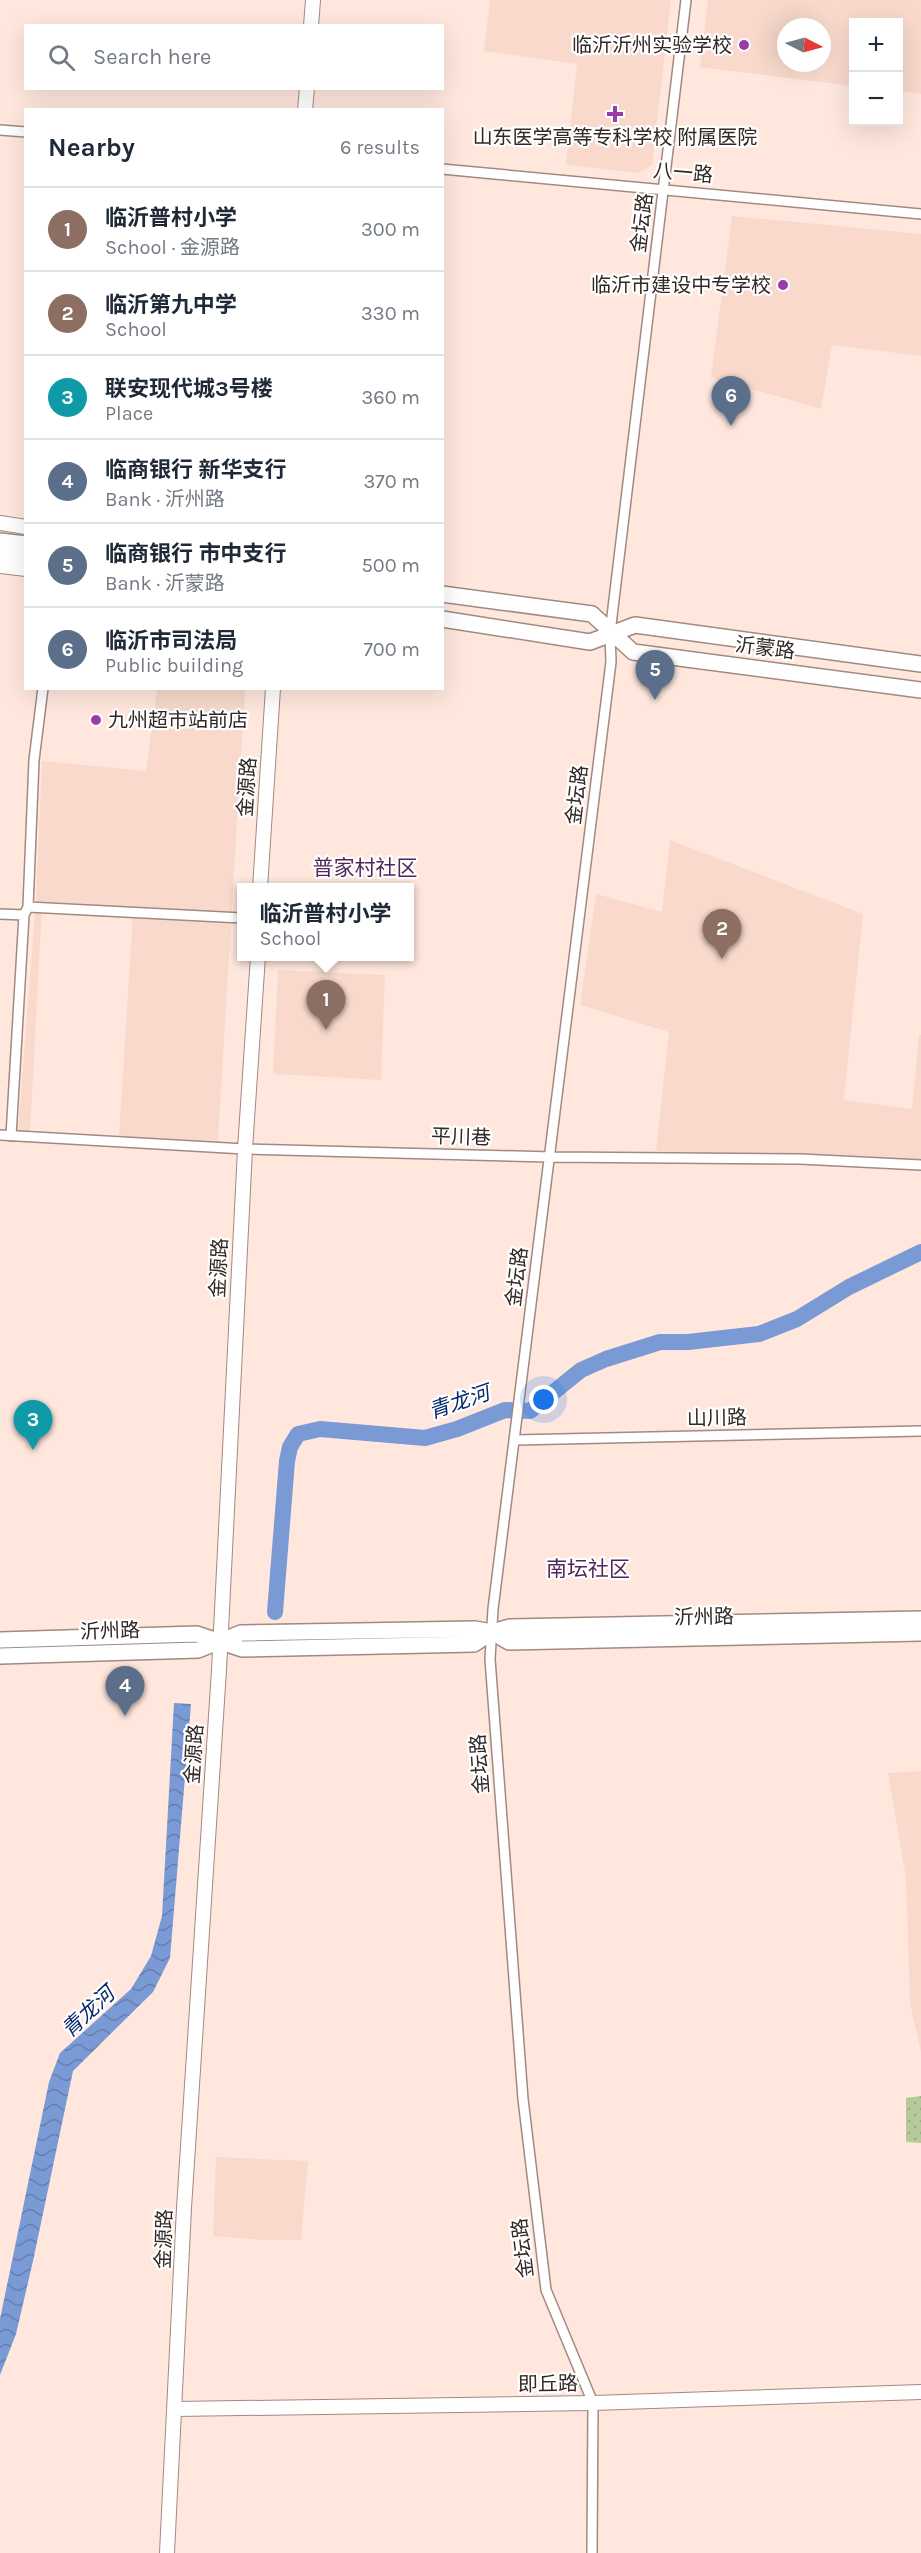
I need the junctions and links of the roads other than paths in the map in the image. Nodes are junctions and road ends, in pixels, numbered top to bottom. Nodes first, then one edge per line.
1 (313, 0) edge
2 (686, 0) edge
3 (311, 24) edge
4 (307, 90) edge
5 (305, 108) edge
6 (0, 130) edge
7 (24, 132) edge
8 (444, 169) edge
9 (664, 189) junction
10 (921, 214) edge
11 (0, 523) edge
12 (24, 527) edge
13 (0, 541) edge
14 (24, 544) edge
15 (0, 553) edge
16 (24, 556) edge
17 (0, 566) edge
18 (24, 569) edge
19 (444, 594) edge
20 (444, 619) edge
21 (610, 633) junction
22 (921, 664) edge
23 (43, 690) edge
24 (273, 690) edge
25 (921, 690) edge
26 (260, 883) edge
27 (26, 911) junction
28 (0, 914) edge
29 (237, 918) edge
30 (258, 961) edge
31 (0, 1136) edge
32 (11, 1136) junction
33 (245, 1149) junction
34 (551, 1157) junction
35 (921, 1165) edge
36 (921, 1431) edge
37 (515, 1440) junction
38 (921, 1618) edge
39 (492, 1632) junction
40 (921, 1633) edge
41 (0, 1640) edge
42 (219, 1641) junction
43 (0, 1656) edge
44 (921, 2392) edge
45 (593, 2403) junction
46 (176, 2409) junction
47 (167, 2553) edge
48 (592, 2553) edge

1 - 3 street
2 - 9 street, 金坛路
4 - 5 street
6 - 7 street
8 - 9 street, 八一路
9 - 10 street, 八一路
9 - 21 street, 金坛路
11 - 12 street
13 - 14 main road
15 - 16 main road
17 - 18 street
19 - 21 main road, 沂蒙路
20 - 21 main road, 沂蒙路
21 - 22 main road, 沂蒙路
21 - 25 main road, 沂蒙路
21 - 34 street, 金坛路
23 - 27 street
24 - 26 street, 金源路
27 - 28 street
27 - 29 street
27 - 32 street
30 - 33 street, 金源路
31 - 32 street, 平川巷
32 - 33 street, 平川巷
33 - 34 street, 平川巷
33 - 42 street, 金源路
34 - 35 street, 平川巷
34 - 37 street, 金坛路
36 - 37 street, 山川路
37 - 39 street, 金坛路
38 - 39 main road, 沂州路
39 - 40 main road, 沂州路
39 - 42 main road, 沂州路
39 - 45 street, 金坛路
41 - 42 main road, 沂州路
42 - 43 main road, 沂州路
42 - 46 street, 金源路
44 - 45 street, 即丘路
45 - 46 street, 即丘路
45 - 48 street, 金坛路
46 - 47 street, 金源路

